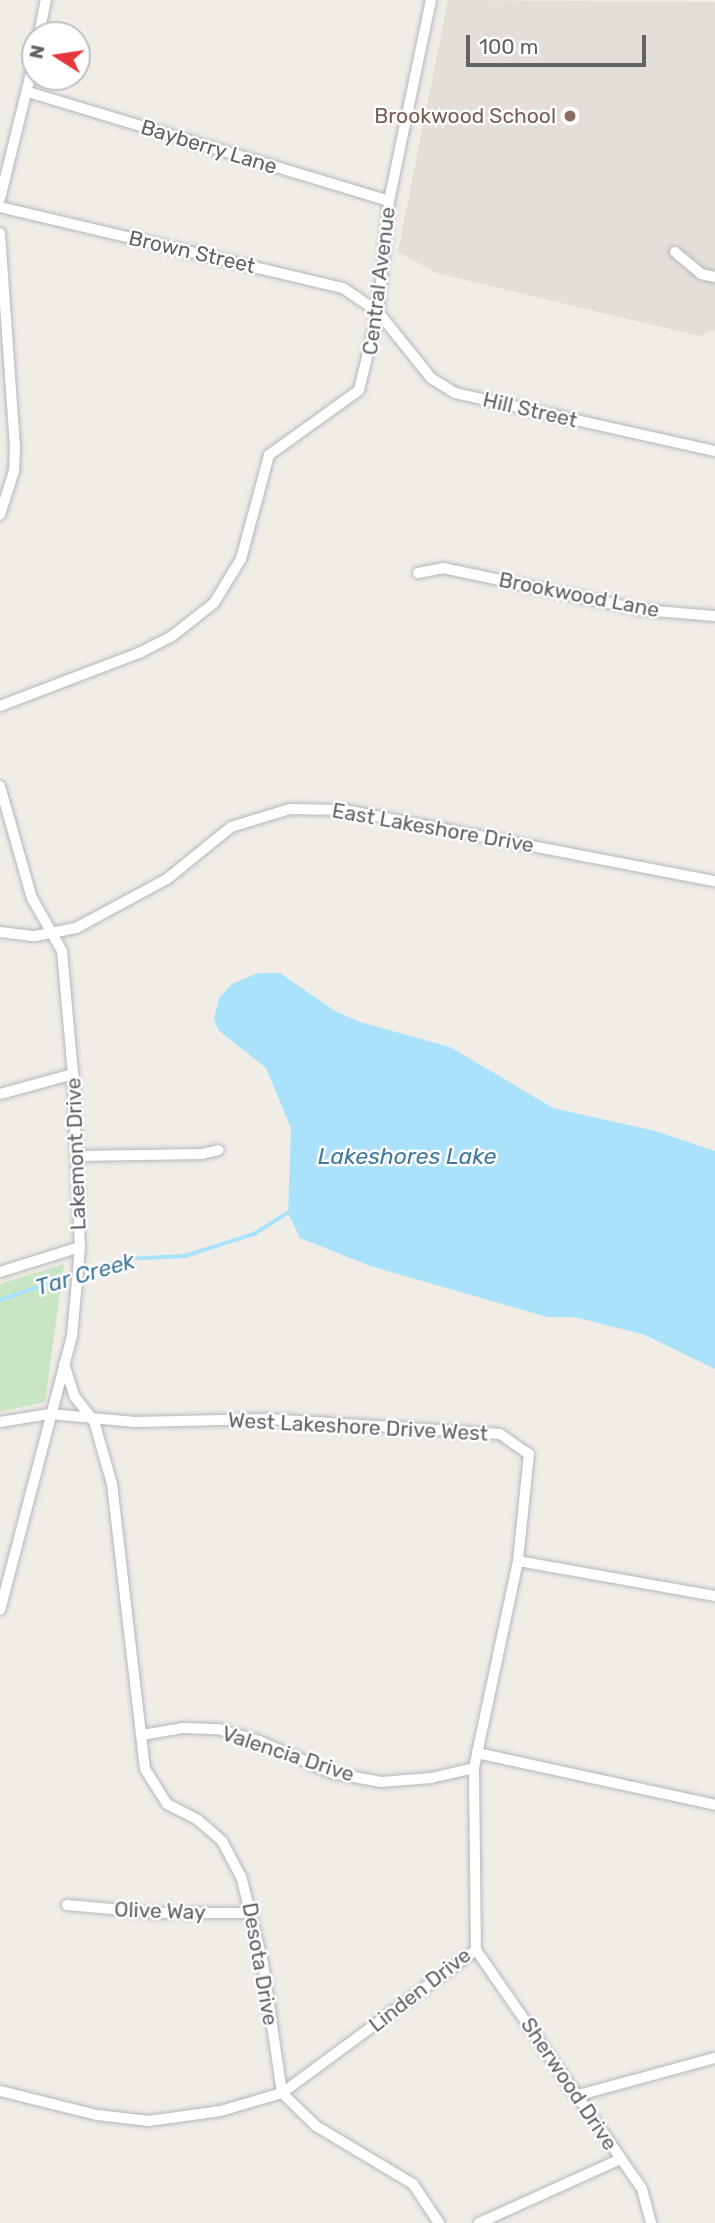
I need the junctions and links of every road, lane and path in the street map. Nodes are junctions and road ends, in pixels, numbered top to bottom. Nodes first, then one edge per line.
1 (47, 0) edge
2 (417, 0) edge
3 (430, 2) edge
4 (43, 21) edge
5 (28, 92) joint
6 (0, 199) edge
7 (389, 201) junction
8 (0, 207) edge
9 (0, 233) edge
10 (675, 252) dead end
11 (715, 278) edge
12 (379, 312) junction
13 (715, 451) edge
14 (0, 515) edge
15 (418, 573) dead end
16 (715, 616) edge
17 (0, 706) edge
18 (0, 786) edge
19 (715, 881) edge
20 (0, 932) edge
21 (56, 934) junction
22 (73, 1074) junction
23 (0, 1094) edge
24 (219, 1150) dead end
25 (78, 1156) junction
26 (79, 1247) junction
27 (0, 1272) edge
28 (64, 1364) junction
29 (50, 1414) junction
30 (94, 1421) junction
31 (0, 1422) edge
32 (518, 1561) junction
33 (715, 1596) edge
34 (0, 1611) edge
35 (142, 1735) junction
36 (477, 1753) junction
37 (474, 1768) junction
38 (715, 1805) edge
39 (67, 1905) dead end
40 (253, 1913) junction
41 (476, 1950) junction
42 (715, 2058) edge
43 (0, 2091) edge
44 (282, 2094) junction
45 (575, 2096) junction
46 (621, 2159) junction
47 (439, 2223) edge
48 (479, 2223) edge
49 (651, 2223) edge

1 - 4 street
2 - 3 street
3 - 7 street, Central Avenue
5 - 6 street
5 - 7 street, Bayberry Lane
7 - 12 street, Central Avenue
8 - 12 street, Brown Street
9 - 14 street
10 - 11 street
12 - 13 street, Hill Street
12 - 17 street, Central Avenue
15 - 16 street, Brookwood Lane
18 - 21 street, Lakemont Drive
19 - 21 street, East Lakeshore Drive
20 - 21 street
21 - 22 street, Lakemont Drive
22 - 23 street
22 - 25 street, Lakemont Drive
24 - 25 street
25 - 26 street, Lakemont Drive
26 - 27 street
26 - 28 street, Lakemont Drive
28 - 29 street, Lakemont Drive
28 - 30 street
29 - 30 street, West Lakeshore Drive West
29 - 31 street, West Lakeshore Drive West
29 - 34 street, Lakemont Drive
30 - 32 street, West Lakeshore Drive West
30 - 35 street, Desota Drive
32 - 33 street
32 - 36 street, Linden Drive
35 - 37 street, Valencia Drive
35 - 40 street, Desota Drive
36 - 37 street, Linden Drive
36 - 38 street
37 - 41 street, Linden Drive
39 - 40 street, Olive Way
40 - 44 street, Desota Drive
41 - 44 street, Linden Drive
41 - 45 street, Sherwood Drive
42 - 45 street
43 - 44 street, Linden Drive
44 - 47 street
45 - 46 street, Sherwood Drive
46 - 48 street
46 - 49 street, Sherwood Drive

